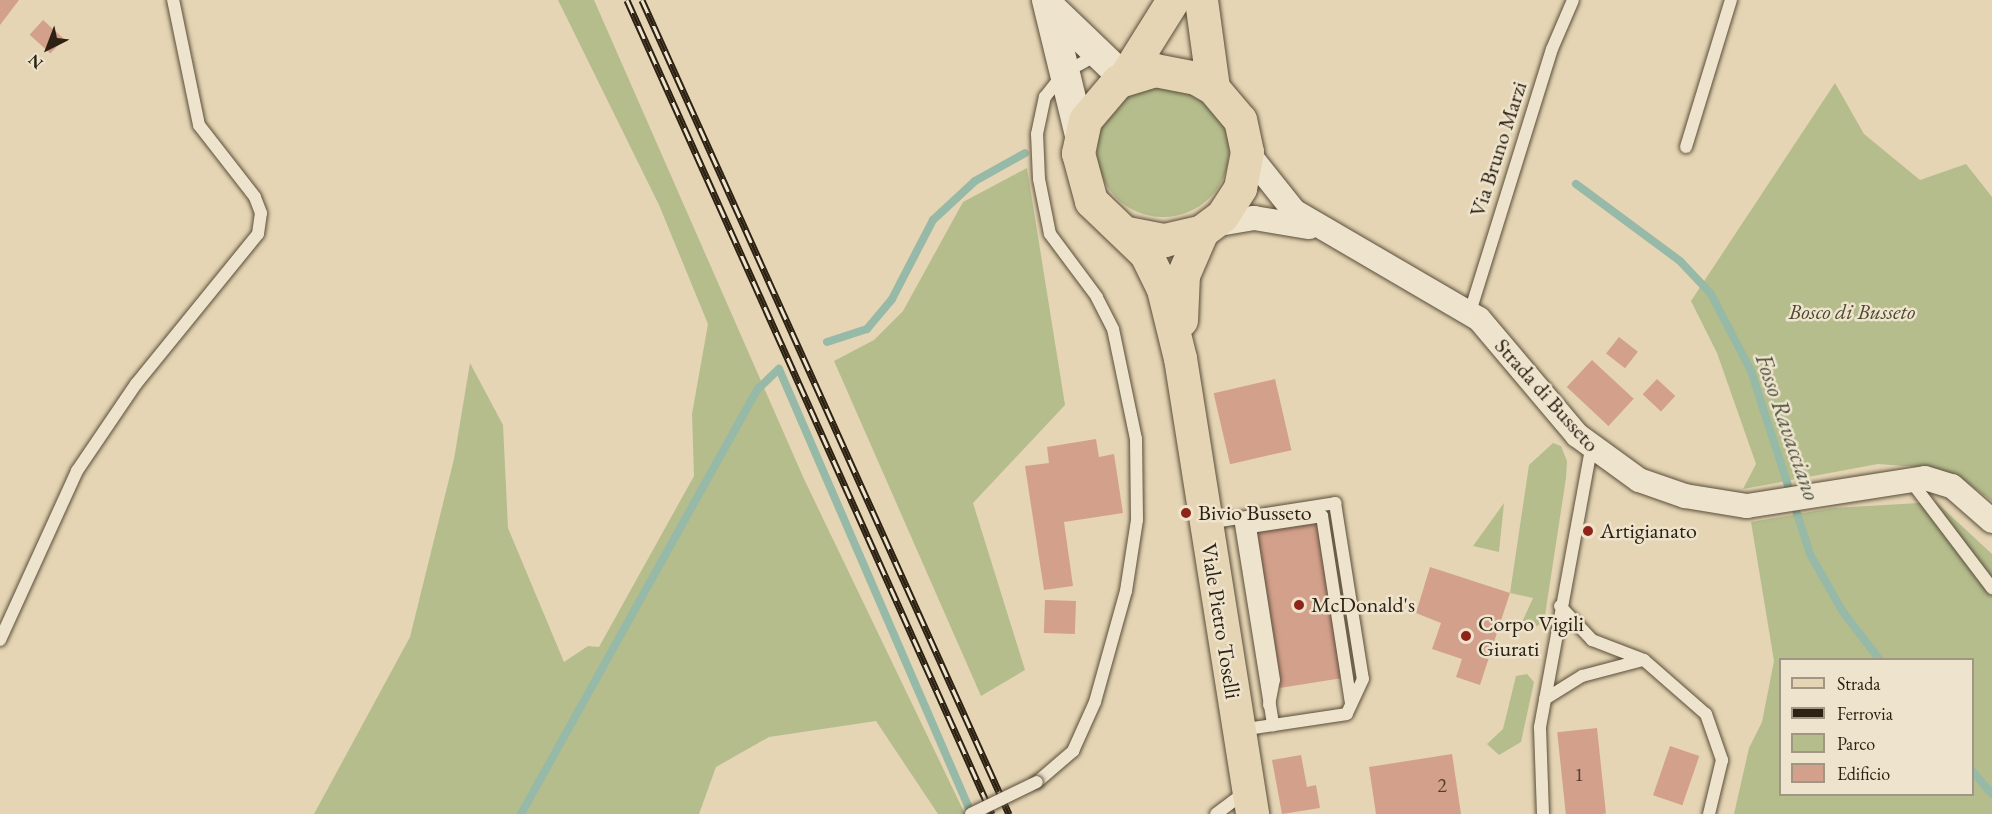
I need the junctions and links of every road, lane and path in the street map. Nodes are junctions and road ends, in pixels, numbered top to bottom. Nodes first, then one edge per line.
1 (173, 0) edge
2 (1173, 0) edge
3 (1201, 0) edge
4 (1573, 0) edge
5 (1731, 0) edge
6 (1049, 4) edge
7 (1097, 55) junction
8 (1064, 73) junction
9 (1124, 78) junction
10 (1213, 88) junction
11 (1080, 135) junction
12 (1686, 147) dead end
13 (1247, 152) junction
14 (1207, 228) junction
15 (1321, 230) junction
16 (1127, 233) junction
17 (1470, 312) junction
18 (1180, 358) junction
19 (1591, 448) junction
20 (1909, 479) junction
21 (1240, 518) junction
22 (1992, 521) edge
23 (1206, 523) junction
24 (1992, 588) edge
25 (1560, 606) junction
26 (0, 640) edge
27 (1644, 660) junction
28 (1545, 699) junction
29 (1269, 705) junction
30 (1349, 710) junction
31 (1272, 726) junction
32 (1239, 730) junction
33 (1250, 802) edge
34 (971, 814) edge
35 (1216, 814) edge
36 (1543, 814) edge
37 (1709, 814) edge

1 - 26 lane
2 - 9 main road, Viale Pietro Toselli
3 - 10 main road
4 - 17 lane, Via Bruno Marzi
5 - 12 lane
6 - 7 street
6 - 8 street
7 - 8 lane
7 - 9 street
8 - 11 street
8 - 34 lane, bridge
9 - 10 main road, Viale Pietro Toselli
9 - 11 main road, Viale Pietro Toselli
10 - 13 main road, Viale Pietro Toselli
11 - 16 main road, Viale Pietro Toselli
13 - 14 main road, Viale Pietro Toselli
13 - 15 street, Strada di Busseto
14 - 15 street, Strada di Busseto
14 - 16 main road
14 - 18 main road, Viale Pietro Toselli
15 - 17 street, Strada di Busseto
16 - 18 main road, Viale Pietro Toselli
17 - 19 street, Strada di Busseto
18 - 23 main road, Viale Pietro Toselli
19 - 20 street, Strada di Busseto
19 - 25 lane
20 - 22 street, Strada di Busseto
20 - 24 lane
21 - 23 lane
21 - 29 lane
21 - 30 lane
23 - 32 main road, Viale Pietro Toselli
25 - 27 lane
25 - 28 lane
27 - 28 lane
27 - 37 lane
28 - 36 lane
29 - 30 lane
29 - 31 lane
30 - 31 lane
31 - 32 lane
32 - 33 main road, Viale Pietro Toselli
33 - 35 lane

